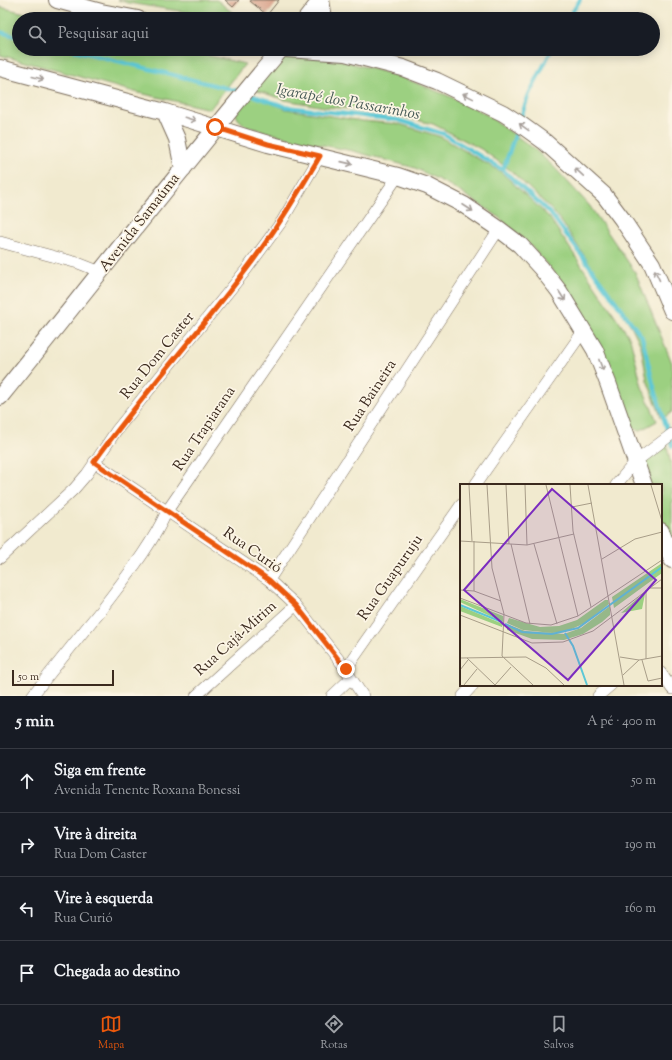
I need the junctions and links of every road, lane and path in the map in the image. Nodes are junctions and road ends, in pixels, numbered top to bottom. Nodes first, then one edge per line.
1 (321, 0) edge
2 (63, 1) edge
3 (109, 12) edge
4 (312, 12) edge
5 (323, 12) edge
6 (275, 56) edge
7 (361, 56) edge
8 (0, 68) edge
9 (165, 112) junction
10 (215, 127) junction
11 (320, 156) junction
12 (183, 168) junction
13 (398, 176) junction
14 (499, 229) junction
15 (0, 242) edge
16 (101, 272) junction
17 (672, 311) edge
18 (584, 330) junction
19 (0, 397) edge
20 (672, 434) edge
21 (94, 462) junction
22 (635, 462) junction
23 (476, 484) edge
24 (617, 484) edge
25 (644, 484) edge
26 (460, 506) edge
27 (167, 511) junction
28 (662, 534) edge
29 (0, 558) edge
30 (672, 560) edge
31 (269, 580) junction
32 (296, 605) junction
33 (348, 674) junction
34 (662, 675) edge
35 (472, 686) edge
36 (609, 686) edge
37 (672, 689) edge
38 (32, 696) edge
39 (196, 696) edge
40 (332, 696) edge
41 (363, 696) edge
42 (463, 696) edge
43 (598, 696) edge

1 - 4 street
1 - 5 street
2 - 3 street
6 - 10 street, Avenida Samaúma
17 -> 7 street
8 -> 9 street
9 -> 10 street
9 - 12 street
10 - 11 street
10 - 12 street, Avenida Samaúma
11 -> 13 street
11 - 21 street, Rua Dom Caster
12 - 16 street, Avenida Samaúma
13 -> 14 street
13 - 27 street, Rua Trapiarana
14 -> 18 street
14 - 31 street, Rua Baineira
15 - 16 street
16 - 19 street, Avenida Samaúma
18 -> 22 street
18 - 23 street
20 - 22 street
21 - 27 street, Rua Curió
21 - 29 street, Rua Dom Caster
22 - 24 street
22 - 25 street
26 - 33 street, Rua Guapuruju
27 - 31 street, Rua Curió
27 - 38 street, Rua Trapiarana
28 - 30 street
31 - 32 street, Rua Curió
32 - 33 street, Rua Curió
32 - 39 street, Rua Cajá-Mirim
33 - 40 street, Rua Guapuruju
33 - 41 street, Rua Curió
34 - 37 street
35 - 42 street
36 - 43 street

